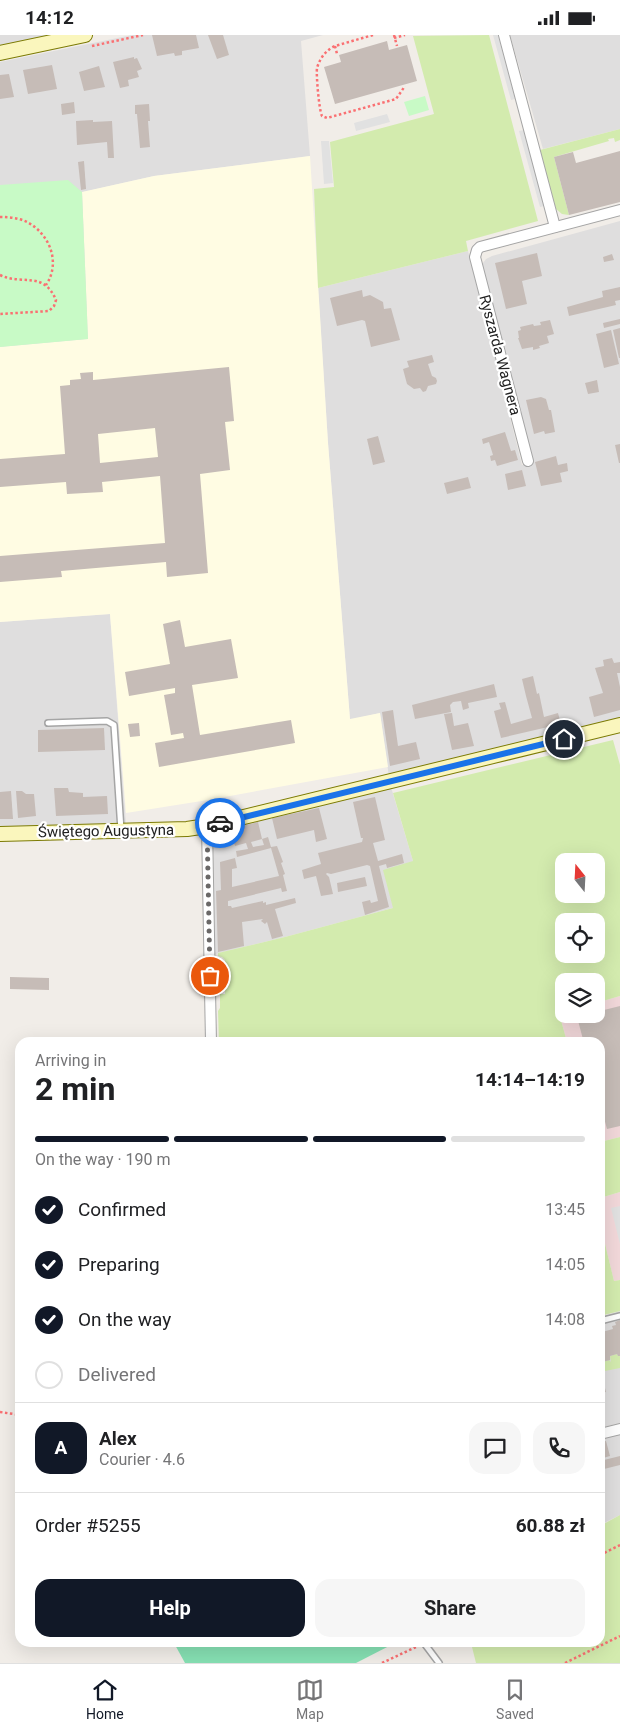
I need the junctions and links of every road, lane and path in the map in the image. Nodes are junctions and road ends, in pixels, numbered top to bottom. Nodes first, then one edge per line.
1 (85, 35) edge
2 (373, 35) edge
3 (405, 35) edge
4 (504, 35) edge
5 (394, 36) edge
6 (335, 46) junction
7 (396, 46) dead end
8 (0, 53) edge
9 (337, 54) dead end
10 (405, 85) dead end
11 (620, 210) edge
12 (0, 217) edge
13 (555, 227) junction
14 (0, 275) edge
15 (46, 285) junction
16 (0, 314) edge
17 (528, 461) dead end
18 (48, 723) dead end
19 (620, 725) edge
20 (207, 826) junction
21 (121, 831) junction
22 (0, 834) edge
23 (211, 1037) edge
24 (620, 1316) edge
25 (605, 1320) edge
26 (0, 1412) edge
27 (15, 1414) edge
28 (620, 1429) edge
29 (605, 1433) edge
30 (620, 1545) edge
31 (605, 1552) edge
32 (620, 1636) edge
33 (605, 1644) edge
34 (416, 1647) edge
35 (427, 1647) edge
36 (598, 1647) edge
37 (382, 1663) edge
38 (439, 1663) edge
39 (566, 1663) edge

1 - 8 street
2 - 6 path
3 - 5 path
4 - 13 street
5 - 7 path
6 - 9 path
6 - 10 path
11 - 13 street
12 - 15 path
13 - 17 street, Ryszarda Wagnera
14 - 15 path
15 - 16 path
18 - 21 lane
19 - 20 street, Świętego Augustyna
20 - 21 street, Świętego Augustyna
20 - 23 street
21 - 22 street, Świętego Augustyna
24 - 25 lane
26 - 27 path
28 - 29 street
30 - 31 path
32 - 33 path
34 - 37 path
35 - 38 lane
36 - 39 path

